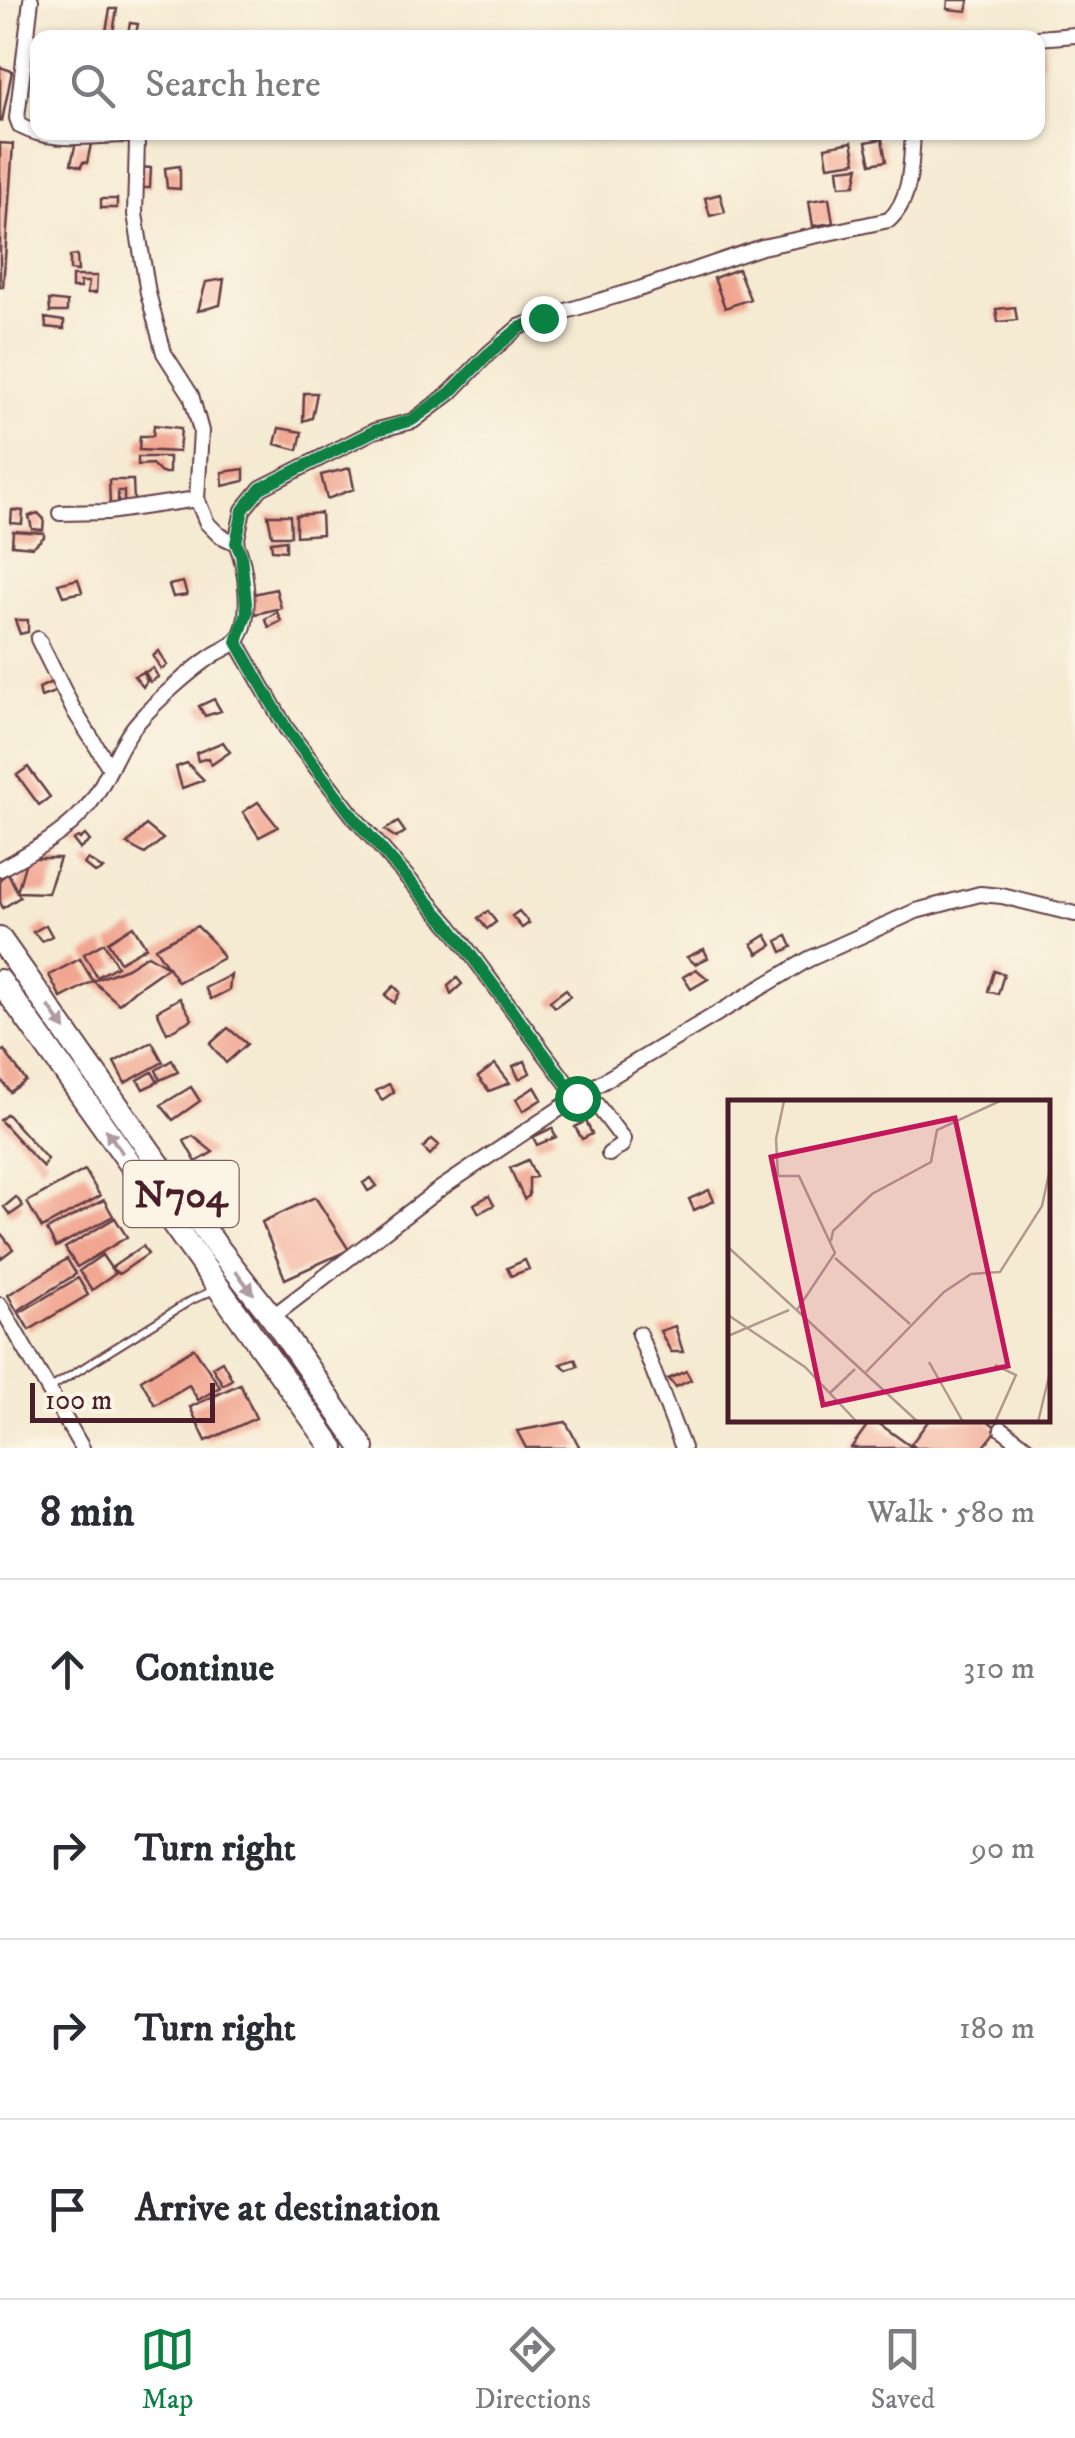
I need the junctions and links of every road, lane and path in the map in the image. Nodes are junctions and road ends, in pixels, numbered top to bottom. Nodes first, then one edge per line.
1 (31, 0) edge
2 (1075, 35) edge
3 (1045, 37) edge
4 (30, 130) edge
5 (136, 140) edge
6 (912, 140) edge
7 (197, 500) junction
8 (60, 514) dead end
9 (236, 543) junction
10 (38, 639) dead end
11 (237, 642) junction
12 (110, 768) junction
13 (0, 870) edge
14 (1075, 914) edge
15 (0, 938) edge
16 (0, 981) edge
17 (582, 1095) junction
18 (609, 1154) dead end
19 (207, 1251) junction
20 (219, 1288) junction
21 (0, 1304) edge
22 (272, 1317) junction
23 (639, 1334) dead end
24 (48, 1390) junction
25 (1002, 1429) dead end
26 (1021, 1446) edge
27 (82, 1448) edge
28 (332, 1448) edge
29 (363, 1448) edge
30 (683, 1448) edge

1 - 4 street
2 - 3 street
5 - 7 street
6 - 9 street
7 - 8 street
7 - 9 street
9 - 11 street
10 - 12 street
11 - 12 street
11 - 17 street
12 - 13 street
14 - 17 street
15 -> 19 highway, N704
19 -> 16 highway, N704
17 - 18 street
17 - 22 street
19 - 20 highway, N704
19 -> 22 highway, N704
20 - 24 lane
20 - 28 highway, N704
21 - 24 street
22 - 29 highway, N704
23 - 30 street
24 - 27 street
25 - 26 street

